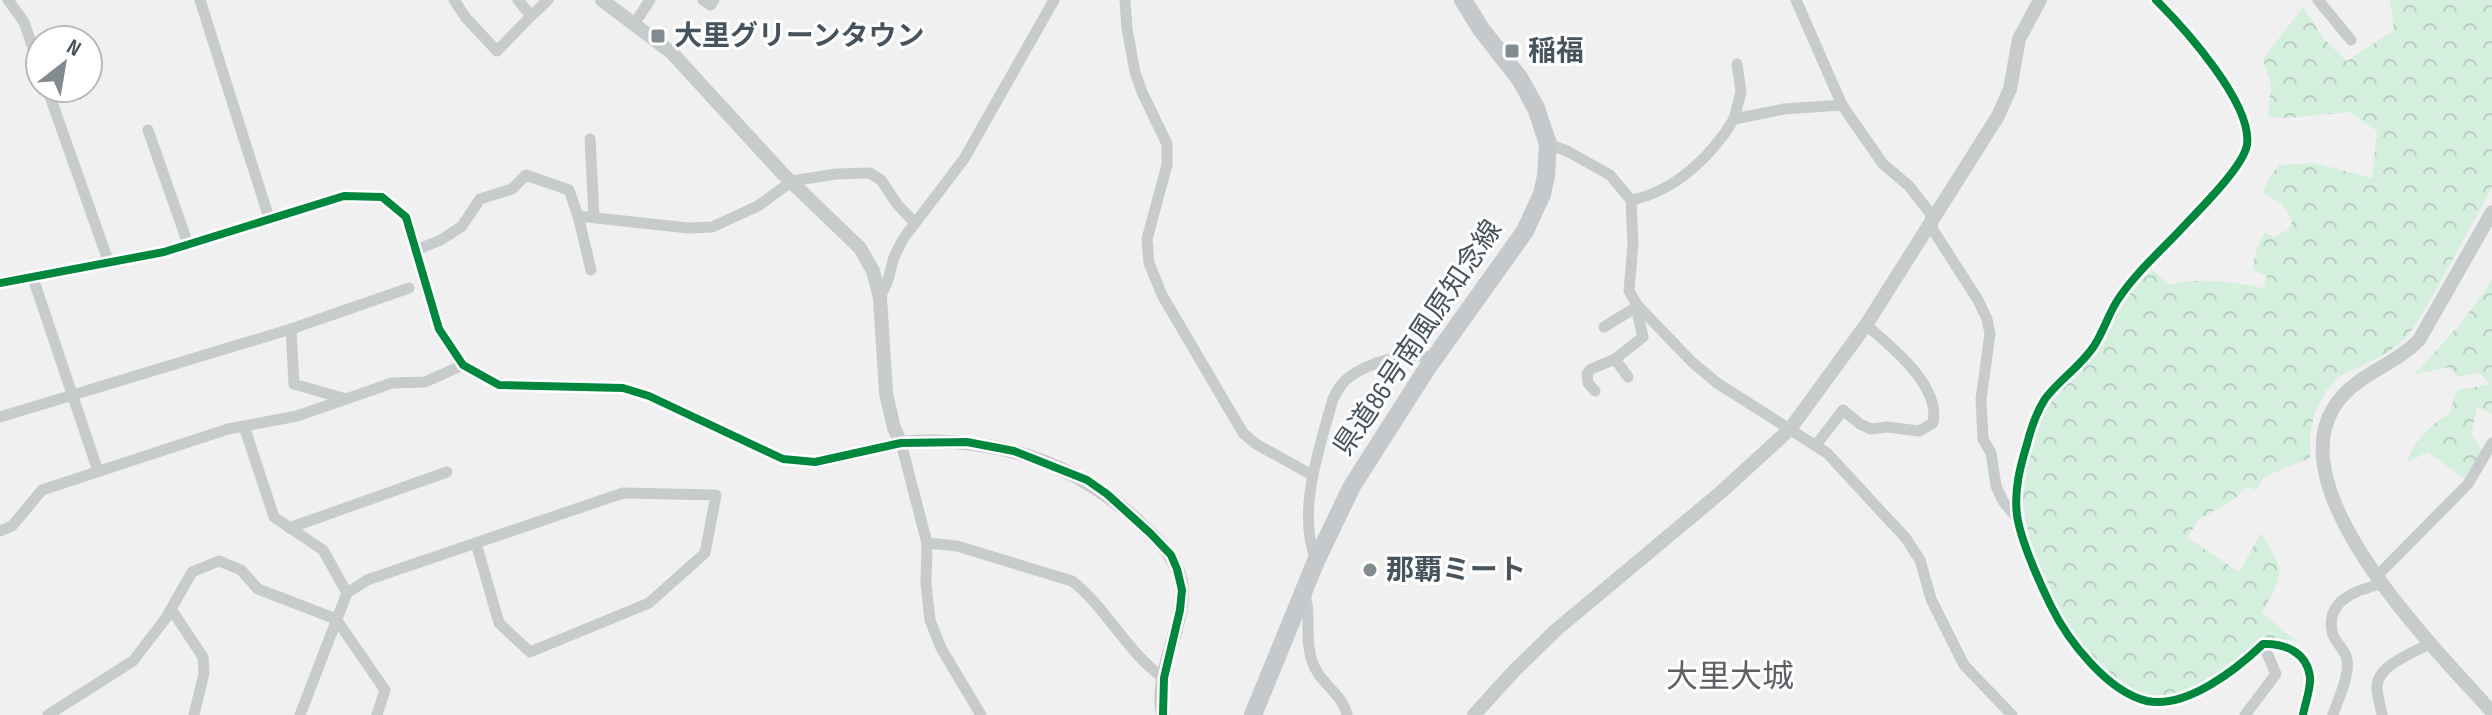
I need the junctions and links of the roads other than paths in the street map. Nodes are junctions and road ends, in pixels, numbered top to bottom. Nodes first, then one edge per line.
1 (8, 0) edge
2 (200, 0) edge
3 (454, 0) edge
4 (518, 0) edge
5 (548, 0) edge
6 (602, 0) edge
7 (650, 0) edge
8 (703, 0) edge
9 (714, 0) edge
10 (1054, 0) edge
11 (1125, 0) edge
12 (1463, 0) edge
13 (1796, 0) edge
14 (2040, 0) edge
15 (2156, 0) edge
16 (2318, 0) edge
17 (531, 16) junction
18 (25, 24) edge
19 (634, 24) junction
20 (2351, 40) dead end
21 (1737, 64) dead end
22 (53, 104) edge
23 (1842, 105) junction
24 (1734, 119) junction
25 (148, 130) dead end
26 (590, 139) dead end
27 (1548, 144) junction
28 (792, 181) junction
29 (1631, 200) junction
30 (2492, 212) edge
31 (578, 216) junction
32 (594, 217) junction
33 (269, 218) junction
34 (914, 222) junction
35 (1931, 222) junction
36 (188, 244) junction
37 (416, 250) junction
38 (109, 263) junction
39 (591, 270) dead end
40 (33, 278) junction
41 (0, 283) edge
42 (409, 288) dead end
43 (880, 298) junction
44 (1637, 307) junction
45 (1866, 325) junction
46 (1604, 327) dead end
47 (291, 329) junction
48 (1433, 359) junction
49 (1615, 359) junction
50 (463, 365) junction
51 (1628, 377) dead end
52 (1595, 391) dead end
53 (73, 394) junction
54 (346, 399) junction
55 (0, 417) edge
56 (244, 426) junction
57 (1790, 429) junction
58 (901, 443) junction
59 (2492, 443) edge
60 (1816, 445) junction
61 (98, 471) junction
62 (447, 472) dead end
63 (1312, 475) junction
64 (2017, 518) junction
65 (289, 528) junction
66 (0, 531) edge
67 (476, 543) dead end
68 (927, 543) junction
69 (1316, 561) junction
70 (2379, 581) junction
71 (1304, 590) junction
72 (347, 593) junction
73 (171, 609) junction
74 (336, 619) junction
75 (2431, 643) junction
76 (2263, 644) junction
77 (1164, 678) junction
78 (2492, 711) edge
79 (48, 715) edge
80 (194, 715) edge
81 (300, 715) edge
82 (377, 715) edge
83 (981, 715) edge
84 (1163, 715) edge
85 (1253, 715) edge
86 (1347, 715) edge
87 (1474, 715) edge
88 (2012, 715) edge
89 (2245, 715) edge
90 (2303, 715) edge
91 (2333, 715) edge
92 (2382, 715) edge

1 - 18 street
2 - 33 street
3 - 17 street
4 - 17 street
5 - 17 street
6 - 19 street
7 - 19 street
8 - 9 street
10 - 34 street
11 - 63 street
12 - 27 main road, 県道86号南風原知念線
13 - 23 street
14 - 35 street
15 - 64 street
16 - 20 street
19 - 28 street
21 - 24 street
22 - 38 street
23 - 24 street
23 - 35 street
24 - 29 street
25 - 36 street
26 - 32 street
27 - 29 street
27 - 48 main road, 県道86号南風原知念線
28 - 32 street
28 - 34 street
28 - 43 street
29 - 44 street
30 - 70 street
31 - 32 street
31 - 37 street
31 - 39 street
33 - 36 street
33 - 37 street
34 - 43 street
35 - 45 street
35 - 64 street
36 - 38 street
37 - 50 street
38 - 40 street
40 - 41 street
40 - 53 street
42 - 47 street
43 - 58 street
44 - 46 street
44 - 49 street
44 - 57 street
45 - 57 street
45 - 60 street
47 - 53 street
47 - 54 street
48 - 63 street
48 - 69 main road, 県道86号南風原知念線
49 - 51 street
49 - 52 street
50 - 54 street
50 - 58 street
53 - 55 street
53 - 61 street
54 - 56 street
56 - 61 street
56 - 65 street
57 - 60 street
57 - 87 street
58 - 68 street
58 - 77 street
59 - 70 street
60 - 88 street
61 - 66 street
62 - 65 street
63 - 69 street
64 - 76 street
65 - 72 street
67 - 72 street
68 - 77 street
68 - 83 street
69 - 71 main road, 県道86号南風原知念線
70 - 75 street
70 - 91 street
71 - 85 main road, 県道86号南風原知念線
71 - 86 street
72 - 74 street
73 - 74 street
73 - 79 street
73 - 80 street
74 - 81 street
74 - 82 street
75 - 78 street
75 - 92 street
76 - 89 street
76 - 90 street
77 - 84 street

